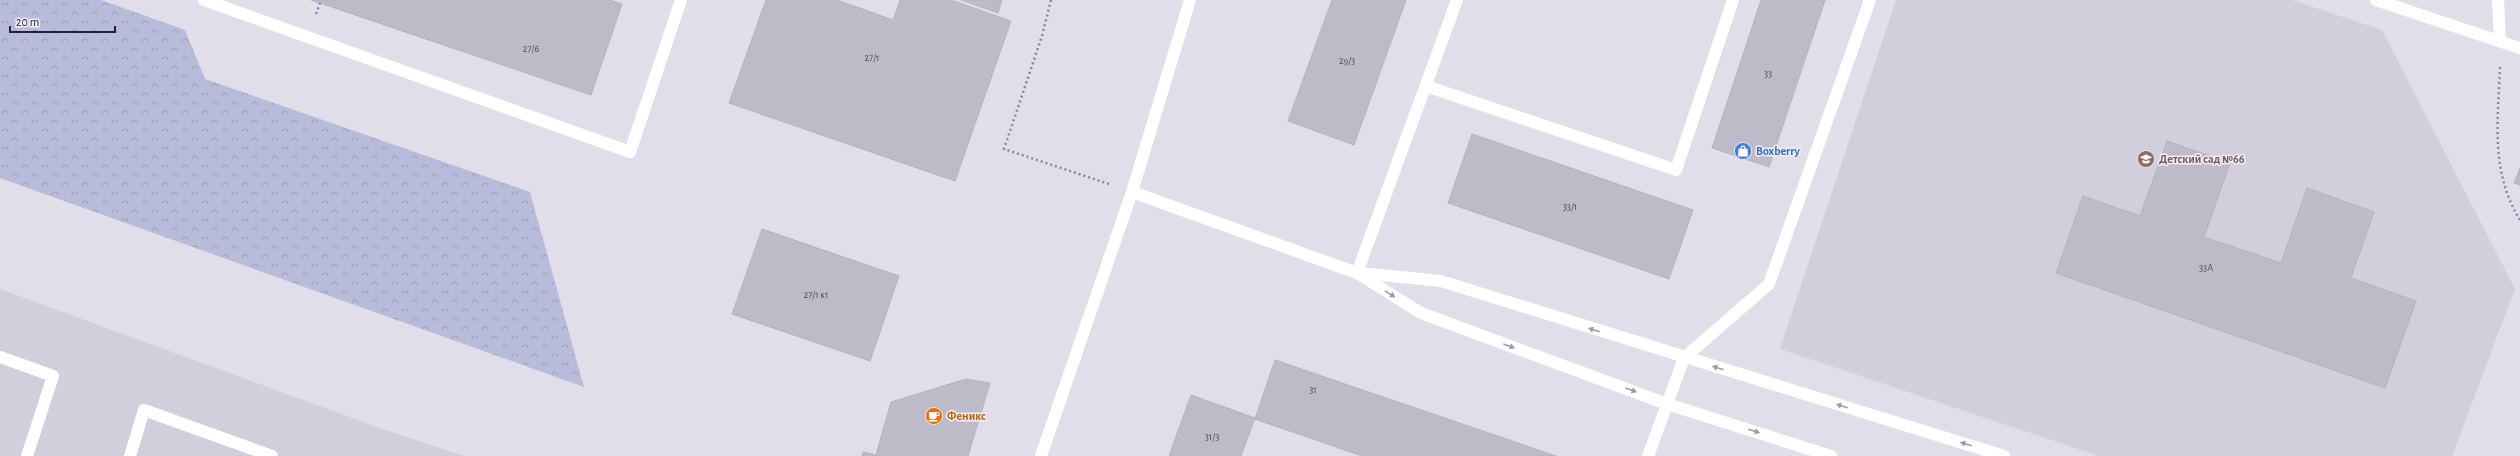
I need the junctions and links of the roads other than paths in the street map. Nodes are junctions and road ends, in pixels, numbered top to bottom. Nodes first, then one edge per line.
1 (204, 0) edge
2 (681, 0) edge
3 (1190, 0) edge
4 (1457, 0) edge
5 (1733, 0) edge
6 (1870, 0) edge
7 (2376, 0) edge
8 (2498, 0) edge
9 (2500, 41) junction
10 (2520, 48) edge
11 (1426, 86) junction
12 (1132, 192) junction
13 (1357, 273) junction
14 (0, 357) edge
15 (1684, 358) junction
16 (1667, 404) junction
17 (27, 456) edge
18 (130, 456) edge
19 (272, 456) edge
20 (1041, 456) edge
21 (1648, 456) edge
22 (1831, 456) edge
23 (2004, 456) edge

1 - 2 street
3 - 12 street
4 - 11 street
5 - 11 street
6 - 15 street
7 - 9 street
8 - 9 street
9 - 10 street
11 - 13 street
12 - 13 street
12 - 20 street
15 -> 13 street
13 -> 16 street
14 - 17 street
15 - 16 street
23 -> 15 street
16 - 21 street
16 -> 22 street
18 - 19 street

